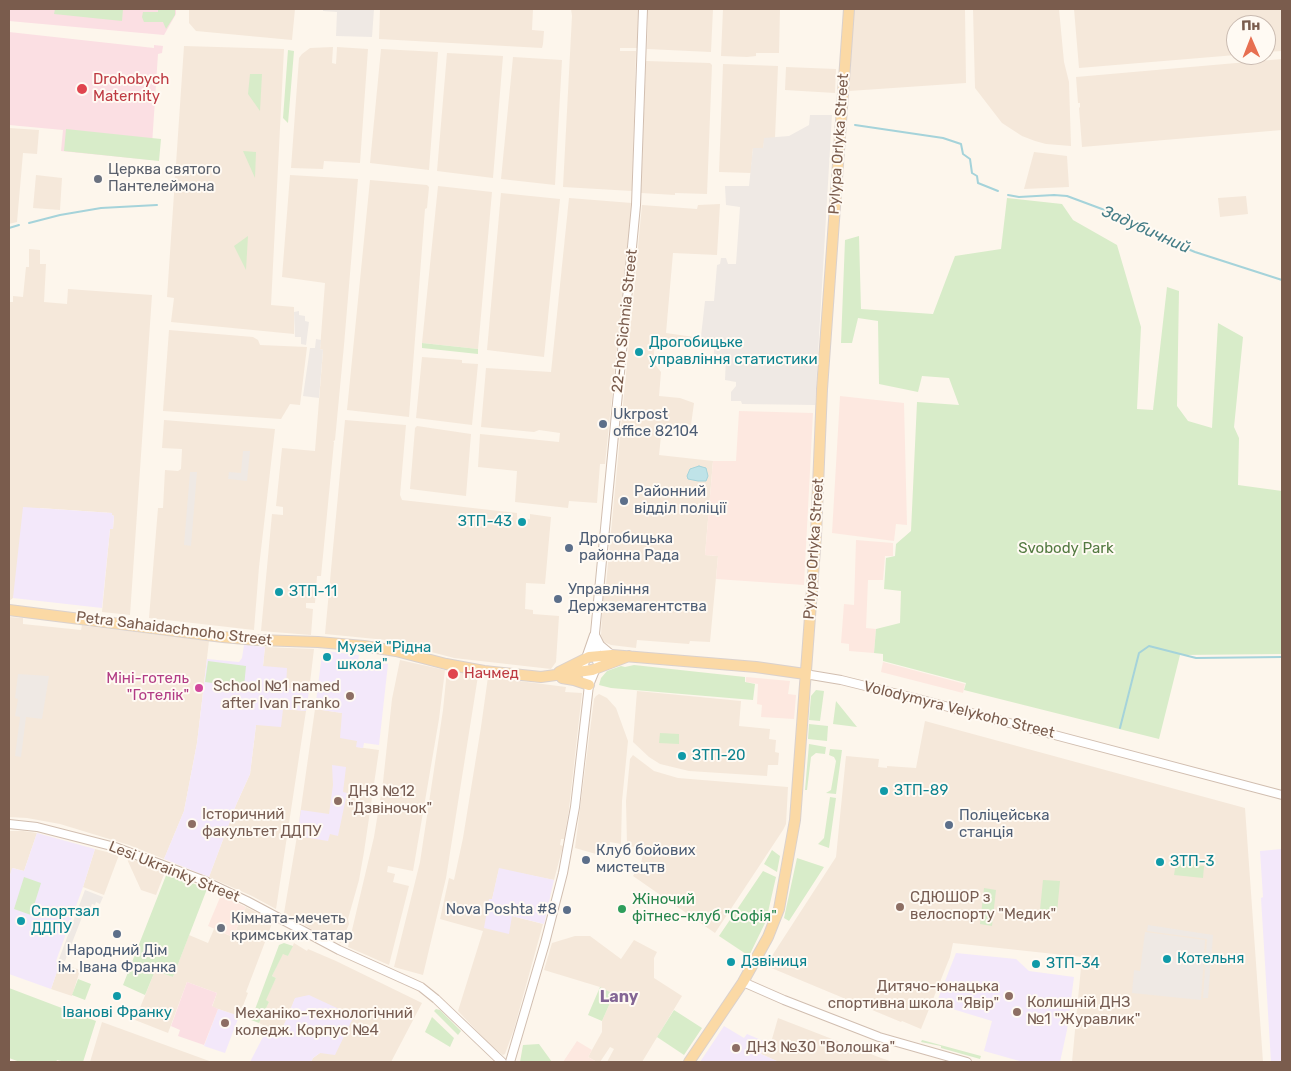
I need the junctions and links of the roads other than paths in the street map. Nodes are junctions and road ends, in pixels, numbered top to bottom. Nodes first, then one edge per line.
1 (643, 9) edge
2 (849, 9) edge
3 (9, 610) edge
4 (594, 633) junction
5 (612, 655) junction
6 (629, 656) junction
7 (589, 662) junction
8 (805, 674) junction
9 (550, 677) junction
10 (589, 685) junction
11 (1282, 795) edge
12 (9, 824) edge
13 (743, 982) junction
14 (502, 1062) edge
15 (510, 1062) edge
16 (689, 1062) edge
17 (967, 1062) edge

1 - 4 street, 22-ho Sichnia Street
2 - 8 main road, Pylypa Orlyka Street
3 - 9 main road, Petra Sahaidachnoho Street
4 - 5 street
4 - 7 street
4 - 7 street
5 - 6 main road, Volodymyra Velykoho Street
5 - 7 main road, Volodymyra Velykoho Street
6 - 7 main road
6 - 8 main road, Volodymyra Velykoho Street
7 - 9 main road
7 - 10 street
8 - 11 street, Volodymyra Velykoho Street
8 - 13 main road, Pylypa Orlyka Street
9 - 10 main road, Petra Sahaidachnoho Street
10 - 15 street
12 - 14 street, Lesi Ukrainky Street
13 - 16 main road, Pylypa Orlyka Street
13 - 17 street

